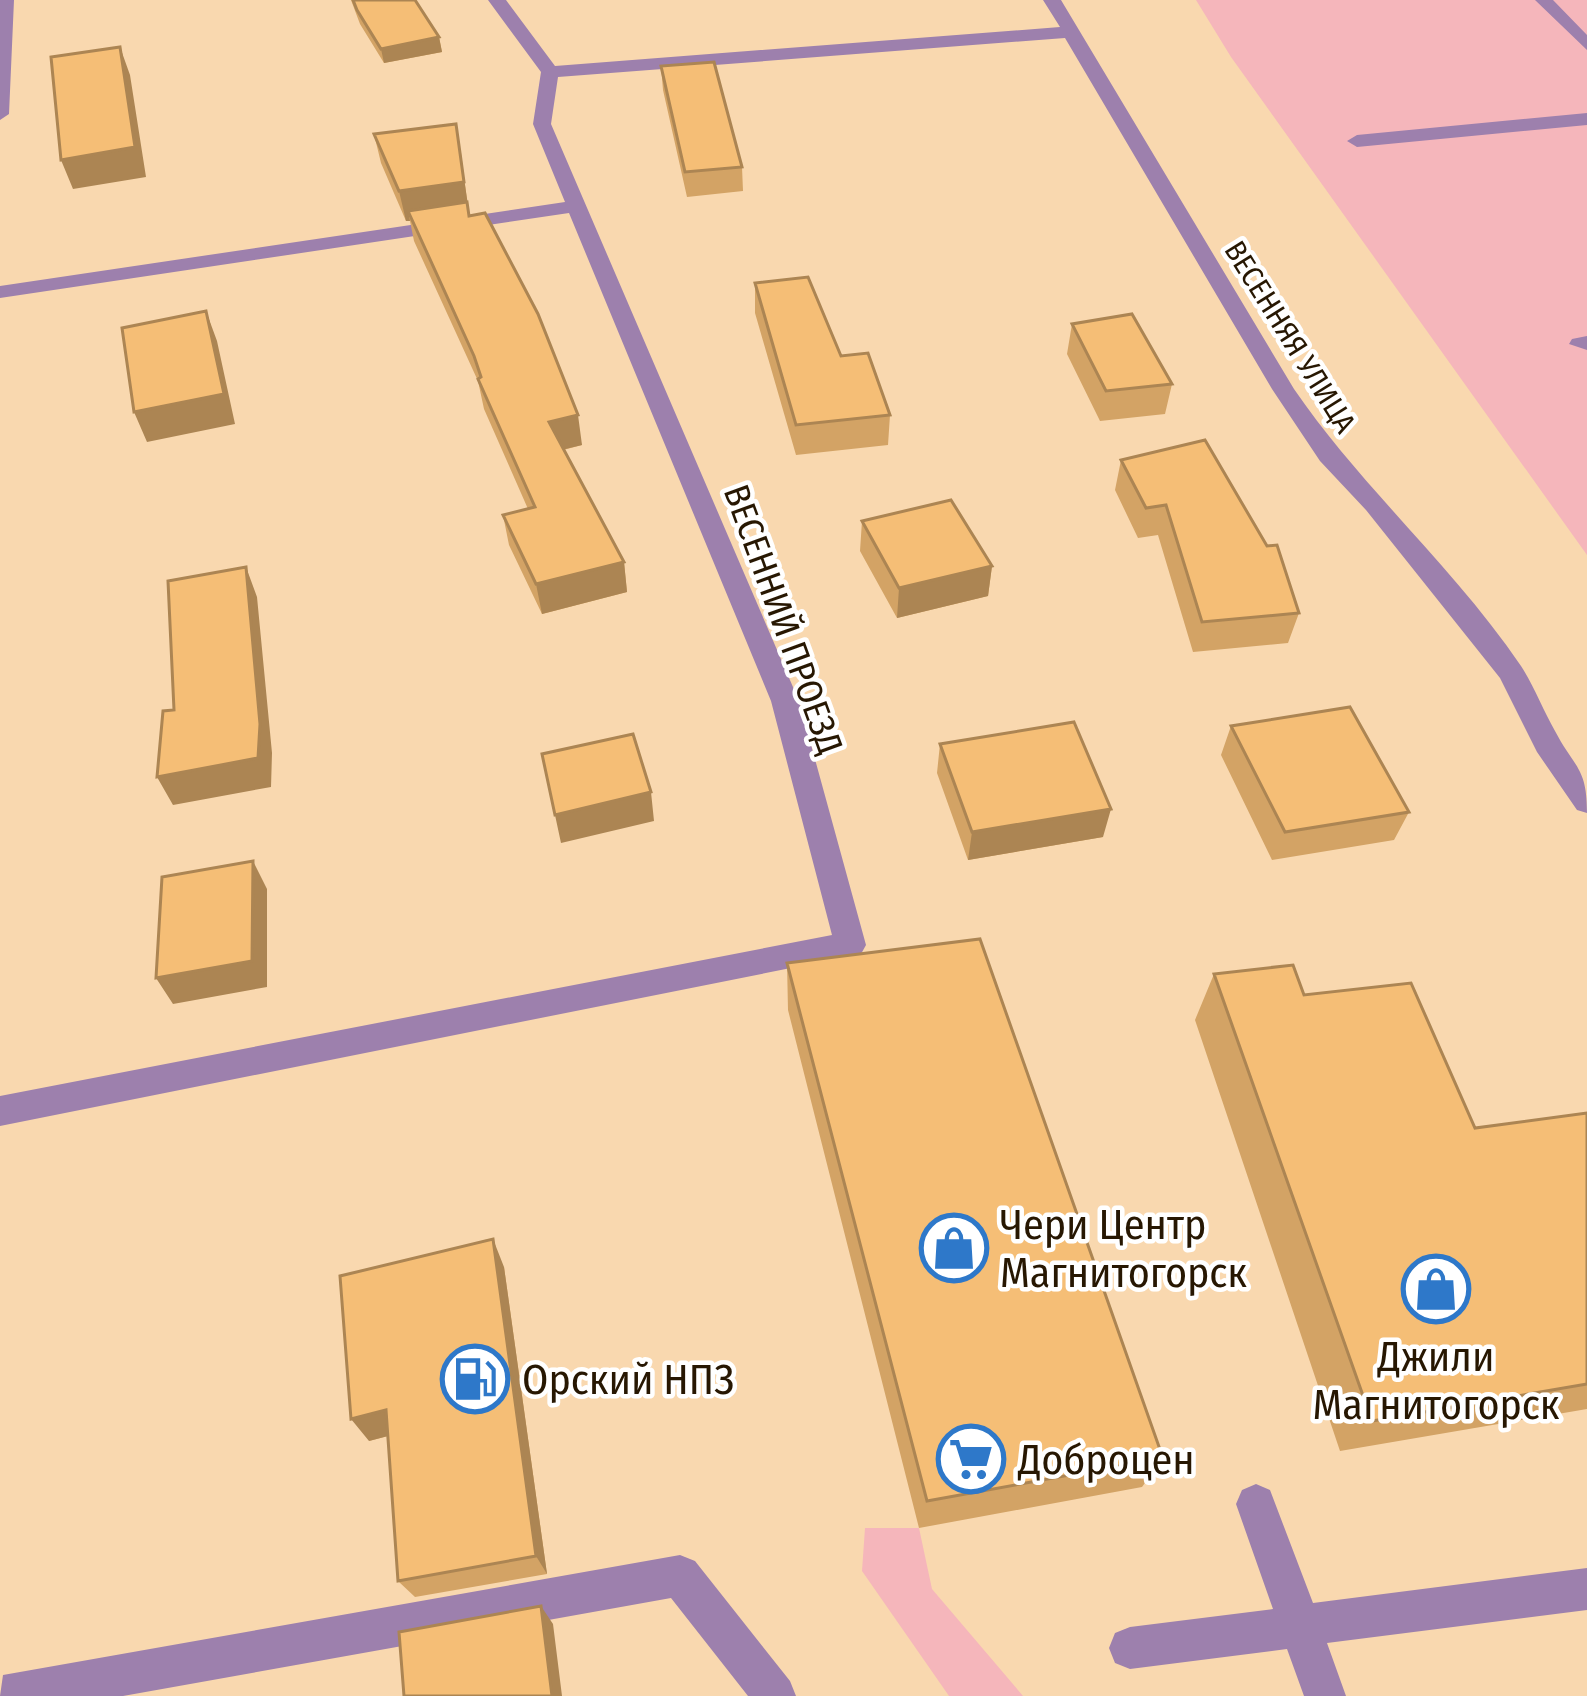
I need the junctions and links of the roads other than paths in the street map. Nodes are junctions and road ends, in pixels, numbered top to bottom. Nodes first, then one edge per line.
1 (5, 0) edge
2 (496, 0) edge
3 (1052, 0) edge
4 (1544, 0) edge
5 (1069, 32) junction
6 (1587, 45) edge
7 (550, 72) junction
8 (0, 114) edge
9 (1587, 119) edge
10 (1357, 141) dead end
11 (577, 206) junction
12 (0, 292) edge
13 (1587, 802) edge
14 (0, 1111) edge
15 (1256, 1504) dead end
16 (1587, 1589) edge
17 (1300, 1628) junction
18 (1130, 1648) dead end
19 (3, 1696) edge
20 (775, 1696) edge
21 (1325, 1696) edge

1 - 8 street
2 - 7 street
3 - 5 street, ВЕСЕННЯЯ УЛИЦА
4 - 6 street
5 - 7 street
5 - 13 street, ВЕСЕННЯЯ УЛИЦА
7 - 11 street, ВЕСЕННИЙ ПРОЕЗД
9 - 10 street
11 - 12 street
11 - 14 street, ВЕСЕННИЙ ПРОЕЗД
15 - 17 street
16 - 17 street
17 - 18 street
17 - 21 street
19 - 20 street

